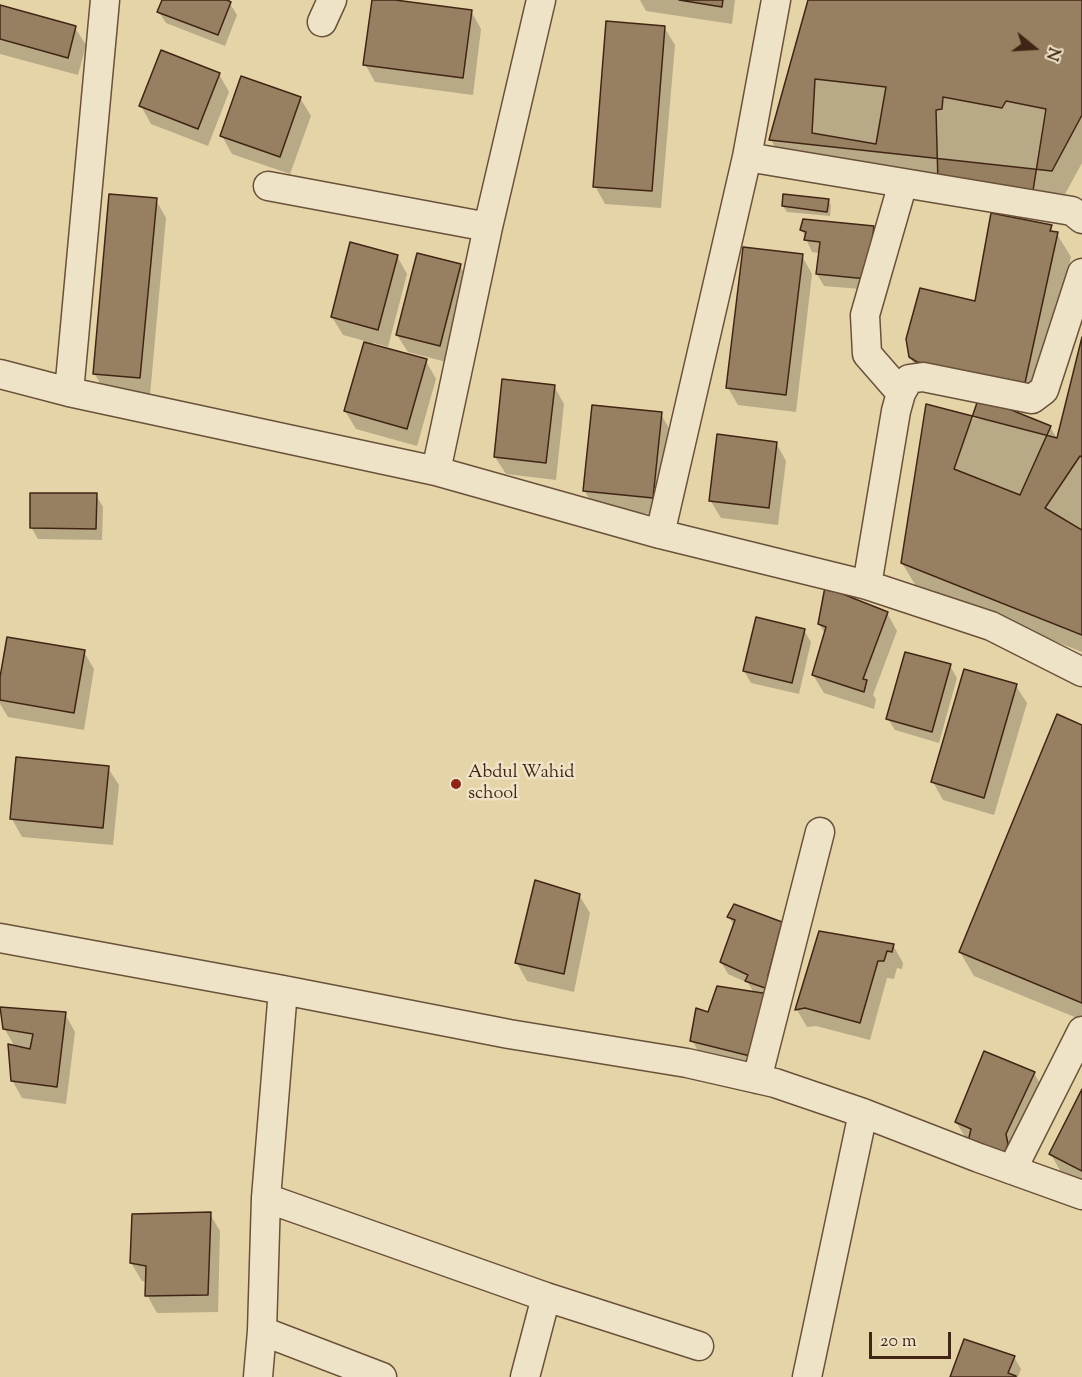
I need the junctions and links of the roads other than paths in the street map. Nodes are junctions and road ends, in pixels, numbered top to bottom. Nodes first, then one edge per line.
1 (105, 0) edge
2 (541, 0) edge
3 (776, 0) edge
4 (747, 157) junction
5 (903, 183) junction
6 (268, 186) dead end
7 (1082, 219) edge
8 (488, 227) junction
9 (1082, 273) edge
10 (0, 374) edge
11 (69, 392) junction
12 (901, 393) junction
13 (436, 471) junction
14 (660, 534) junction
15 (867, 585) junction
16 (1082, 672) edge
17 (820, 832) dead end
18 (0, 939) edge
19 (283, 990) junction
20 (1082, 1031) edge
21 (757, 1079) junction
22 (863, 1113) junction
23 (1012, 1170) junction
24 (1082, 1195) edge
25 (266, 1198) junction
26 (546, 1297) junction
27 (262, 1331) junction
28 (699, 1346) dead end
29 (258, 1377) edge
30 (382, 1377) edge
31 (525, 1377) edge
32 (807, 1377) edge

1 - 11 street
2 - 8 street
3 - 4 street
4 - 5 street
4 - 14 street
5 - 7 street
5 - 12 street
6 - 8 street
8 - 13 street
9 - 12 street
10 - 11 street
11 - 13 street
12 - 15 street
13 - 14 street
14 - 15 street
15 - 16 street
17 - 21 street
18 - 19 street
19 - 21 street
19 - 25 street
20 - 23 street
21 - 22 street
22 - 23 street
22 - 32 street
23 - 24 street
25 - 26 street
25 - 27 street
26 - 28 street
26 - 31 street
27 - 29 street
27 - 30 street

